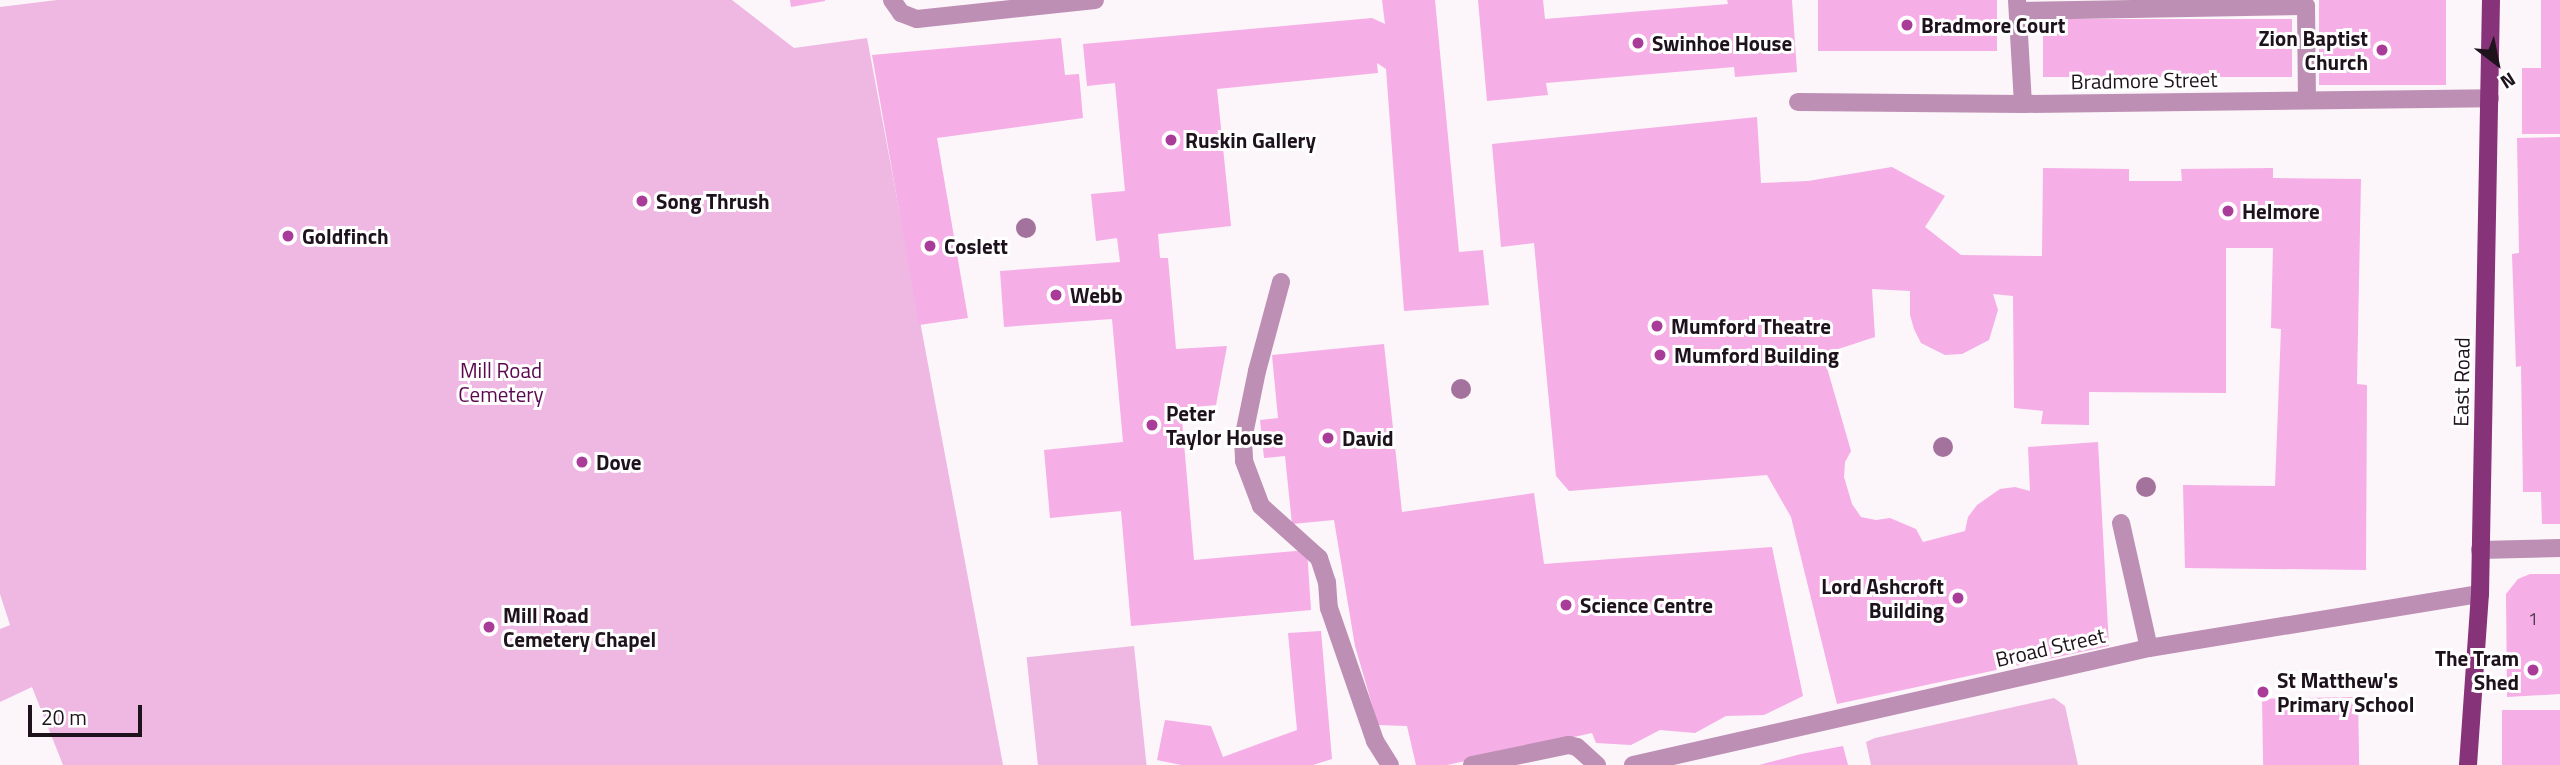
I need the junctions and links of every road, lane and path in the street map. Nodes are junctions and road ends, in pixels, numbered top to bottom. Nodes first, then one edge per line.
1 (892, 0) edge
2 (1095, 0) edge
3 (2491, 0) edge
4 (2017, 6) edge
5 (2490, 98) junction
6 (2307, 100) junction
7 (1798, 102) dead end
8 (2023, 104) junction
9 (1281, 282) dead end
10 (2121, 523) dead end
11 (2560, 548) edge
12 (2480, 550) junction
13 (2480, 594) junction
14 (2149, 648) junction
15 (1663, 762) edge
16 (1390, 765) edge
17 (1472, 765) edge
18 (1597, 765) edge
19 (1633, 765) edge
20 (2468, 765) edge

1 - 2 street
3 - 5 main road, East Road
4 - 6 street
4 - 8 street
5 - 6 street, Bradmore Street
5 - 12 main road, East Road
6 - 8 street, Bradmore Street
7 - 8 street, Bradmore Street
9 - 16 street
10 - 14 street
11 - 12 street
12 - 13 main road, East Road
13 - 14 street, Broad Street
13 - 20 main road, East Road
14 - 15 street, Broad Street
15 - 19 street, Broad Street
17 - 18 street

